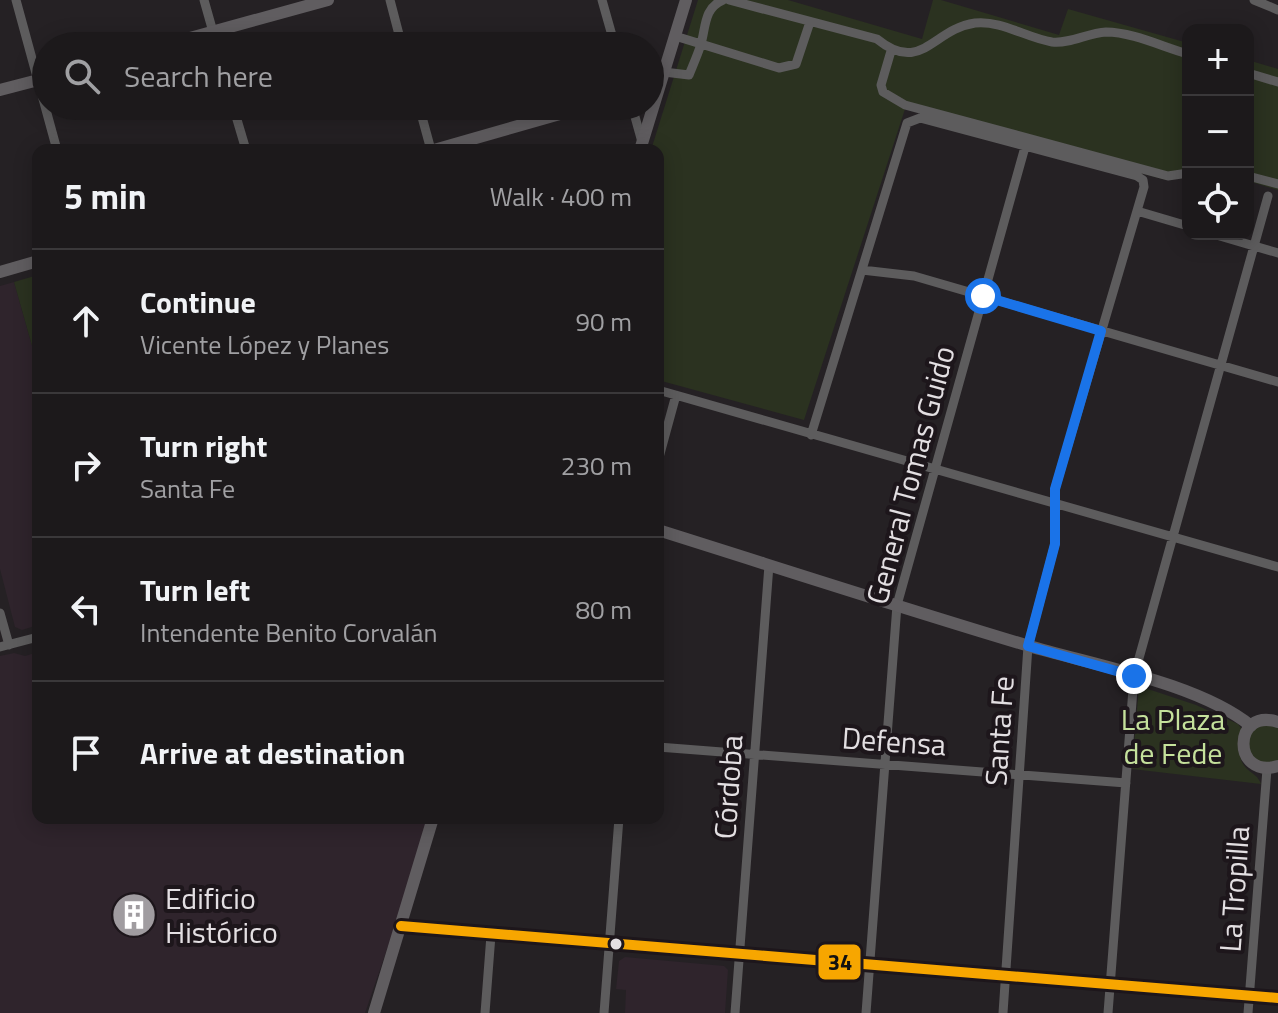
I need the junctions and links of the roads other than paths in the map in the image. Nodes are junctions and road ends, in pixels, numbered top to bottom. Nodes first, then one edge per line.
1 (16, 0) edge
2 (204, 0) edge
3 (328, 0) edge
4 (390, 0) edge
5 (602, 0) edge
6 (686, 0) edge
7 (726, 0) edge
8 (1254, 0) edge
9 (1278, 10) edge
10 (810, 22) junction
11 (213, 32) joint
12 (398, 32) edge
13 (611, 32) edge
14 (675, 36) junction
15 (701, 44) junction
16 (32, 49) edge
17 (891, 51) junction
18 (1182, 52) edge
19 (664, 72) joint
20 (1254, 75) edge
21 (32, 82) edge
22 (1278, 82) edge
23 (0, 90) edge
24 (51, 120) edge
25 (237, 120) edge
26 (423, 120) edge
27 (538, 120) edge
28 (635, 120) edge
29 (647, 120) edge
30 (56, 144) edge
31 (244, 144) edge
32 (430, 144) edge
33 (453, 144) edge
34 (641, 144) edge
35 (641, 144) edge
36 (1025, 147) junction
37 (1182, 174) edge
38 (1254, 178) edge
39 (1278, 184) edge
40 (1268, 196) dead end
41 (1137, 211) junction
42 (1182, 224) edge
43 (1233, 240) edge
44 (1253, 246) junction
45 (1278, 253) edge
46 (32, 263) edge
47 (862, 270) junction
48 (0, 272) edge
49 (983, 296) junction
50 (1101, 331) junction
51 (1219, 364) junction
52 (1278, 382) edge
53 (664, 392) edge
54 (676, 395) junction
55 (811, 435) junction
56 (664, 439) edge
57 (935, 468) junction
58 (1054, 502) junction
59 (664, 532) edge
60 (1172, 535) junction
61 (769, 565) junction
62 (1278, 567) edge
63 (897, 605) junction
64 (0, 613) edge
65 (32, 639) edge
66 (4, 646) edge
67 (1028, 646) junction
68 (1134, 676) junction
69 (1278, 722) edge
70 (1251, 726) junction
71 (664, 747) edge
72 (755, 754) junction
73 (885, 765) junction
74 (1272, 768) edge
75 (1020, 775) junction
76 (1126, 783) junction
77 (432, 824) edge
78 (619, 824) edge
79 (401, 926) junction
80 (491, 935) junction
81 (609, 945) junction
82 (739, 955) junction
83 (870, 966) junction
84 (1006, 976) junction
85 (1110, 984) junction
86 (1249, 996) junction
87 (1278, 998) edge
88 (374, 1013) edge
89 (485, 1013) edge
90 (604, 1013) edge
91 (735, 1013) edge
92 (866, 1013) edge
93 (1003, 1013) edge
94 (1108, 1013) edge
95 (1248, 1013) edge

1 - 16 street
2 - 11 street
3 - 11 street
4 - 12 street
5 - 13 street
6 - 14 street
7 - 10 street
7 - 15 street
8 - 9 street
10 - 15 street
10 - 17 street
14 - 15 street
14 - 19 street
15 - 19 street
17 - 18 street
17 - 37 street
20 - 22 street
21 - 23 street
24 - 30 street
25 - 31 street
26 - 32 street
27 - 33 street
28 - 35 street
29 - 34 street
36 - 41 street, Santa Fe
36 - 47 street
36 - 49 street, General Tomas Guido
38 - 39 street
40 - 44 street
41 - 42 street
41 - 50 street, Santa Fe
43 - 44 street
44 - 45 street
44 - 51 street
46 - 48 street
47 - 49 street
47 - 55 street
49 - 50 street
49 - 57 street, General Tomas Guido
50 - 51 street
50 - 58 street, Santa Fe
51 - 52 street
51 - 60 street
53 - 54 street
54 - 55 street
54 - 56 street
55 - 57 street
57 - 58 street
57 - 63 street, General Tomas Guido
58 - 60 street
58 - 67 street, Santa Fe
59 - 61 street
60 - 62 street
60 - 68 street
61 - 63 street
61 - 72 street, Córdoba
63 - 67 street
63 - 73 street, General Tomas Guido
64 - 66 street
65 - 66 street
67 - 68 street
67 - 75 street, Santa Fe
68 - 70 street
68 - 76 street
69 - 70 street
70 - 74 street
71 - 72 street, Defensa
72 - 73 street, Defensa
72 - 82 street, Córdoba
73 - 75 street, Defensa
73 - 83 street, General Tomas Guido
74 - 86 street, La Tropilla
75 - 76 street, Defensa
75 - 84 street, Santa Fe
76 - 85 street
77 - 79 street
78 - 81 street
79 - 80 street
79 - 88 street
80 - 81 street
80 - 89 street
81 - 82 street
81 - 90 street
82 - 83 street
82 - 91 street, Córdoba
83 - 84 street
83 - 92 street, General Tomas Guido
84 - 85 street
84 - 93 street, Santa Fe
85 - 86 street
85 - 94 street
86 - 87 street
86 - 95 street, La Tropilla

